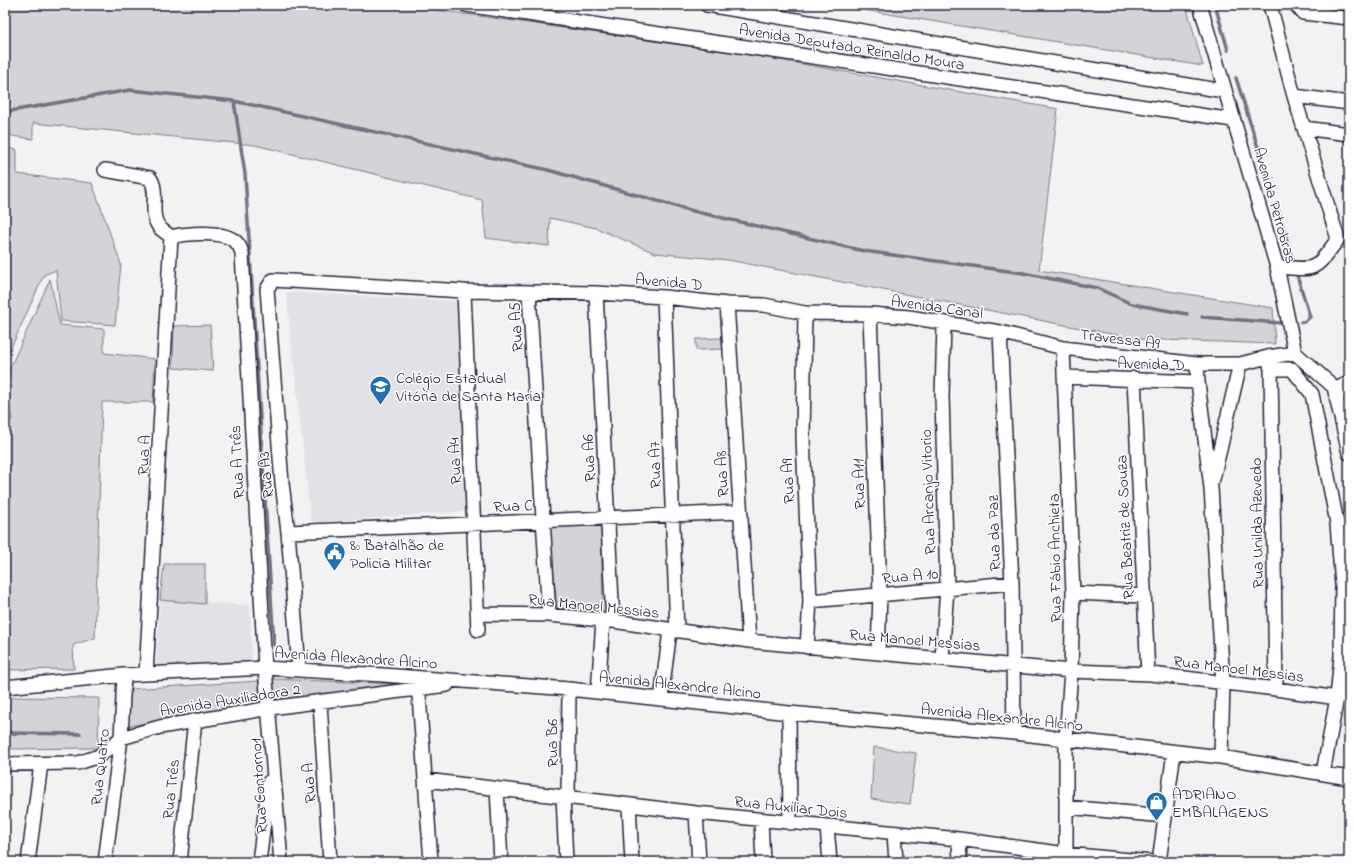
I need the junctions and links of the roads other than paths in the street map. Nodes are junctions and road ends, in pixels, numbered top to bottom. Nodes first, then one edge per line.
1 (466, 5) edge
2 (707, 5) edge
3 (1200, 5) edge
4 (1270, 5) edge
5 (1296, 5) edge
6 (1349, 18) edge
7 (1224, 91) junction
8 (1294, 96) junction
9 (1349, 103) edge
10 (1233, 120) junction
11 (1304, 128) junction
12 (1349, 134) edge
13 (106, 170) dead end
14 (171, 237) junction
15 (1277, 267) junction
16 (273, 280) joint
17 (464, 291) junction
18 (529, 293) junction
19 (596, 293) junction
20 (664, 297) junction
21 (728, 304) junction
22 (805, 313) junction
23 (870, 314) junction
24 (944, 324) junction
25 (1000, 332) junction
26 (1063, 348) junction
27 (1294, 353) junction
28 (1268, 357) junction
29 (1197, 364) junction
30 (1240, 364) junction
31 (1271, 370) junction
32 (1064, 377) junction
33 (1134, 378) junction
34 (1198, 382) junction
35 (1349, 382) edge
36 (1337, 399) junction
37 (1349, 453) edge
38 (1211, 488) junction
39 (739, 512) junction
40 (673, 515) junction
41 (608, 518) junction
42 (542, 521) junction
43 (474, 524) junction
44 (288, 532) junction
45 (1012, 583) junction
46 (947, 588) junction
47 (880, 594) junction
48 (1073, 594) junction
49 (1144, 596) junction
50 (810, 601) junction
51 (478, 614) junction
52 (549, 616) junction
53 (608, 621) junction
54 (478, 630) dead end
55 (674, 631) junction
56 (749, 641) junction
57 (807, 647) junction
58 (878, 653) junction
59 (942, 658) junction
60 (1013, 666) junction
61 (265, 668) junction
62 (299, 669) junction
63 (1071, 671) junction
64 (146, 674) junction
65 (1148, 674) junction
66 (124, 675) junction
67 (1223, 683) junction
68 (418, 684) junction
69 (5, 687) edge
70 (1276, 688) junction
71 (569, 689) junction
72 (598, 692) junction
73 (1349, 692) edge
74 (1337, 698) junction
75 (661, 699) junction
76 (320, 702) junction
77 (270, 708) junction
78 (789, 713) junction
79 (195, 720) junction
80 (1014, 733) junction
81 (121, 738) junction
82 (1066, 739) junction
83 (1174, 752) junction
84 (272, 755) junction
85 (1221, 757) junction
86 (5, 764) edge
87 (41, 764) junction
88 (1323, 773) junction
89 (1349, 778) edge
90 (426, 780) junction
91 (497, 789) junction
92 (565, 796) junction
93 (629, 805) junction
94 (1066, 807) junction
95 (696, 813) junction
96 (1165, 816) junction
97 (761, 820) junction
98 (790, 823) junction
99 (827, 827) junction
100 (894, 832) junction
101 (959, 839) junction
102 (1066, 854) junction
103 (1028, 856) edge
104 (1094, 859) edge
105 (28, 862) edge
106 (106, 862) edge
107 (180, 862) edge
108 (259, 862) edge
109 (281, 862) edge
110 (330, 862) edge
111 (430, 862) edge
112 (501, 862) edge
113 (566, 862) edge
114 (632, 862) edge
115 (699, 862) edge
116 (763, 862) edge
117 (830, 862) edge
118 (896, 862) edge
119 (960, 862) edge
120 (1152, 862) edge
121 (1159, 862) edge

1 - 10 street, Avenida Deputado Reinaldo Moura
2 - 7 street, Avenida Deputado Reinaldo Moura
3 - 7 street, Avenida Petrobras
4 - 8 street
5 - 6 street
7 - 10 street, Avenida Petrobras
8 - 9 street
8 - 11 street
10 - 15 street, Avenida Petrobras
11 - 12 street
11 - 15 street
13 - 14 street
14 - 61 street, Rua A Três
14 - 64 street, Rua A
15 - 27 street, Avenida Petrobras
16 - 17 street, Rua A5
16 - 44 street, Rua A3
17 - 18 street, Rua A5
17 - 43 street, Rua A4
18 - 19 street, Avenida D
18 - 42 street, Rua A5
19 - 20 street, Avenida D
19 - 41 street, Rua A6
20 - 21 street, Avenida D
20 - 40 street, Rua A7
21 - 22 street, Avenida D
21 - 39 street, Rua A8
22 - 23 street, Avenida Canal
22 - 50 street, Rua A9
23 - 24 street, Avenida Canal
23 - 47 street, Rua A11
24 - 25 street, Avenida Canal
24 - 46 street, Rua Arcanjo Vitorio
25 - 26 street, Avenida Canal
25 - 45 street, Rua da Paz
26 - 29 street, Travessa A9
26 - 32 street
27 - 28 street, Avenida D
27 - 36 street
28 - 30 street, Avenida D
28 - 31 street, Rua Unilda Azevedo
29 - 30 street, Avenida D
29 - 34 street, Avenida D
30 - 38 street
31 - 70 street, Rua Unilda Azevedo
31 - 74 street
32 - 33 street, Avenida D
32 - 48 street, Rua Fábio Anchieta
33 - 34 street, Avenida D
33 - 49 street, Rua Beatriz de Souza
34 - 38 street
35 - 36 street
36 - 37 street
38 - 67 street
39 - 40 street, Rua C
39 - 56 street, Rua A8
40 - 41 street, Rua C
40 - 55 street, Rua A7
41 - 42 street, Rua C
41 - 53 street, Rua A6
42 - 43 street, Rua C
42 - 52 street, Rua A5
43 - 44 street, Rua C
43 - 51 street, Rua A4
44 - 62 street, Rua A3
45 - 46 street, Rua A 10
45 - 60 street, Rua da Paz
46 - 47 street, Rua A 10
46 - 59 street, Rua Arcanjo Vitorio
47 - 50 street, Rua A 10
47 - 58 street, Rua A11
48 - 49 street
48 - 63 street, Rua Fábio Anchieta
49 - 65 street, Rua Beatriz de Souza
50 - 57 street, Rua A9
51 - 52 street, Rua Manoel Messias
51 - 54 street, Rua A4
52 - 53 street, Rua Manoel Messias
53 - 55 street, Rua Manoel Messias
53 - 72 street, Rua A6
55 - 56 street, Rua Manoel Messias
55 - 75 street, Rua A7
56 - 57 street, Rua Manoel Messias
57 - 58 street, Rua Manoel Messias
58 - 59 street, Rua Manoel Messias
59 - 60 street, Rua Manoel Messias
60 - 63 street, Rua Manoel Messias
60 - 80 street, Rua da Paz
61 - 62 street, Avenida Alexandre Alcino
61 - 64 street, Avenida Alexandre Alcino
61 - 77 street, Rua A Três
62 - 68 street, Avenida Alexandre Alcino
63 - 65 street, Rua Manoel Messias
63 - 82 street, Rua Fábio Anchieta
64 - 66 street, Avenida Alexandre Alcino
65 - 67 street, Rua Manoel Messias
66 - 69 street, Avenida Alexandre Alcino
66 - 81 street, Rua Quatro
67 - 70 street, Rua Manoel Messias
67 - 85 street
68 - 71 street, Avenida Alexandre Alcino
68 - 76 street, Avenida Auxiliadora 2
68 - 90 street
70 - 74 street, Rua Manoel Messias
71 - 72 street, Avenida Alexandre Alcino
71 - 92 street, Rua B6
72 - 75 street, Avenida Alexandre Alcino
73 - 74 street
74 - 88 street
75 - 78 street, Avenida Alexandre Alcino
76 - 77 street, Avenida Auxiliadora 2
76 - 110 street, Rua A
77 - 79 street, Avenida Auxiliadora 2
77 - 84 street, Rua Contorno1
78 - 80 street, Avenida Alexandre Alcino
78 - 98 street
79 - 81 street, Avenida Auxiliadora 2
79 - 107 street, Rua Três
80 - 82 street, Avenida Alexandre Alcino
81 - 87 street, Avenida Auxiliadora 2
81 - 106 street, Rua Quatro
82 - 83 street, Avenida Alexandre Alcino
82 - 94 street, Rua Fábio Anchieta
83 - 85 street, Avenida Alexandre Alcino
83 - 96 street
84 - 108 street
84 - 109 street, Rua Contorno1
85 - 88 street, Avenida Alexandre Alcino
86 - 87 street, Avenida Auxiliadora 2
87 - 105 street
88 - 89 street, Avenida Alexandre Alcino
90 - 91 street, Rua Auxiliar Dois
90 - 111 street
91 - 92 street, Rua Auxiliar Dois
91 - 112 street
92 - 93 street, Rua Auxiliar Dois
92 - 113 street, Rua B6
93 - 95 street, Rua Auxiliar Dois
93 - 114 street
94 - 96 street
94 - 102 street, Rua Fábio Anchieta
95 - 97 street, Rua Auxiliar Dois
95 - 115 street
96 - 121 street
97 - 98 street, Rua Auxiliar Dois
97 - 116 street
98 - 99 street, Rua Auxiliar Dois
99 - 100 street, Rua Auxiliar Dois
99 - 117 street
100 - 101 street, Rua Auxiliar Dois
100 - 118 street
101 - 103 street, Rua Auxiliar Dois
101 - 119 street
102 - 103 street, Rua Auxiliar Dois
102 - 104 street, Rua Auxiliar Dois
104 - 120 street, Rua Auxiliar Dois

